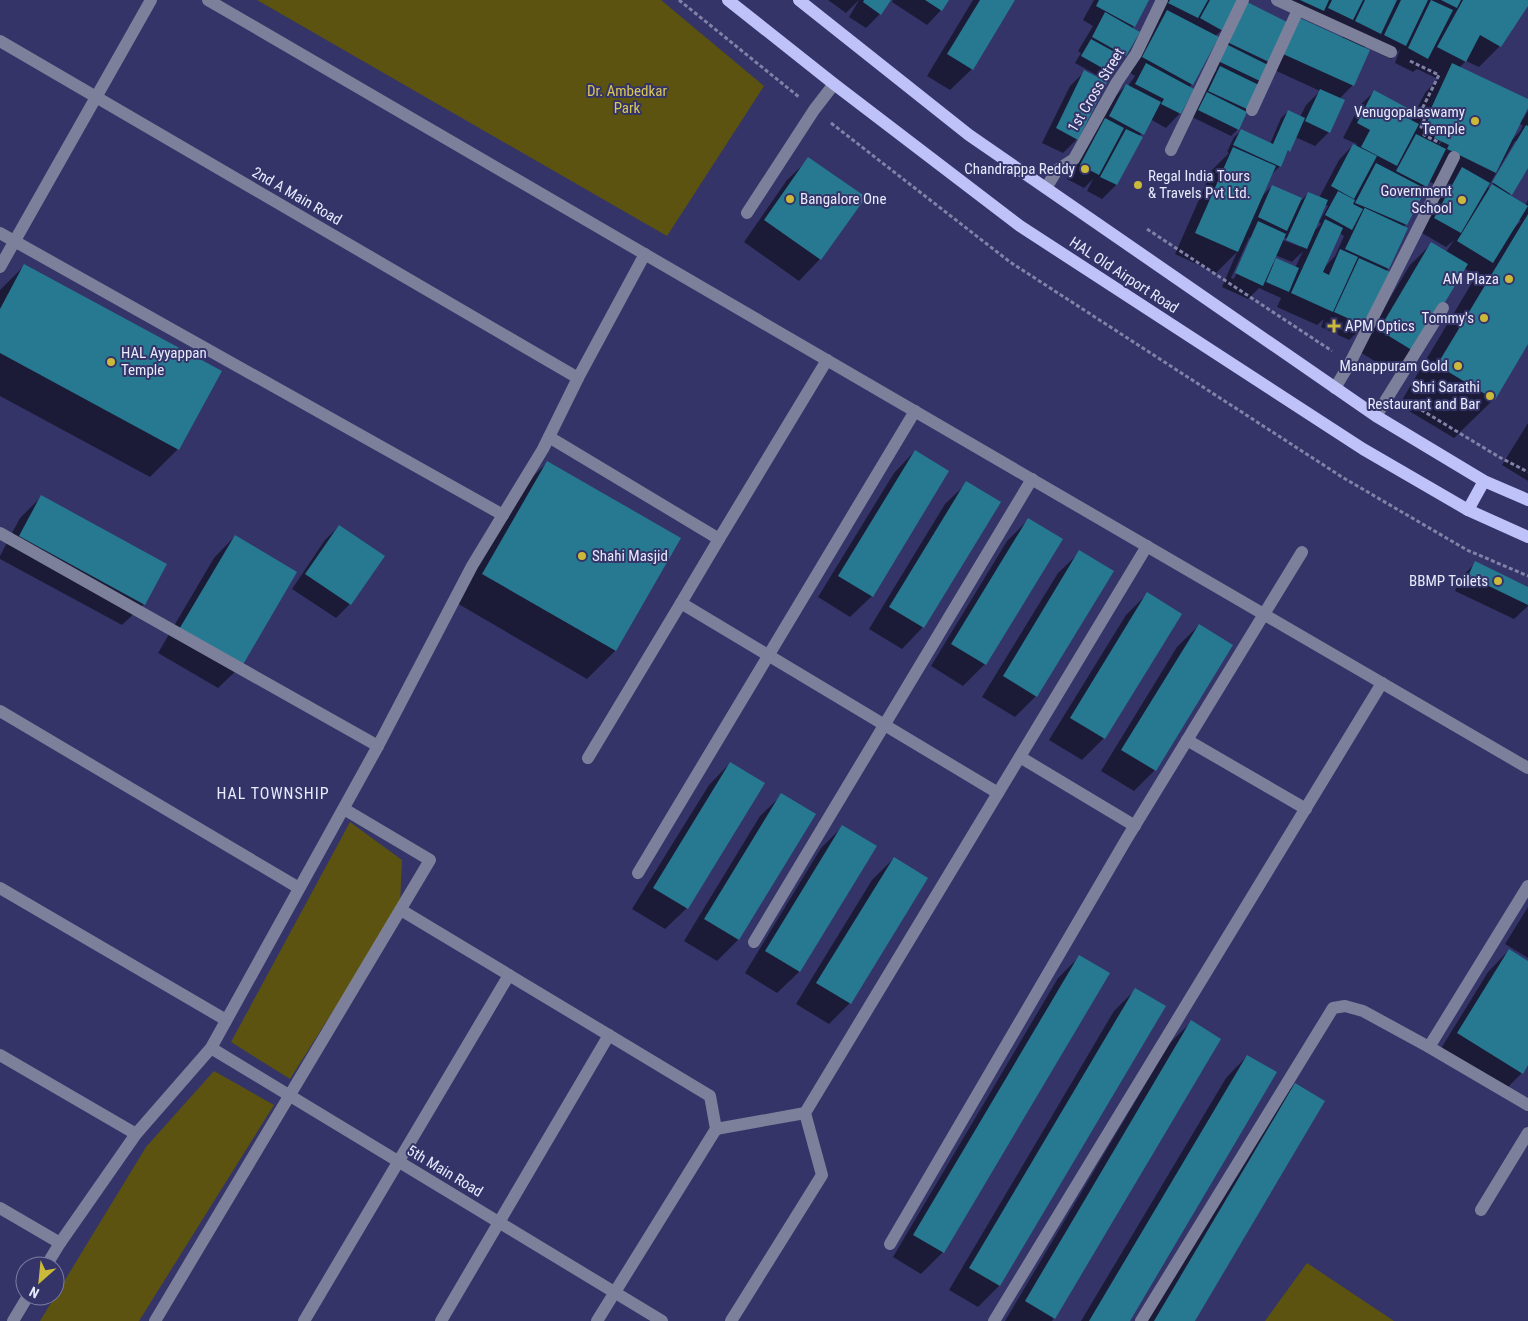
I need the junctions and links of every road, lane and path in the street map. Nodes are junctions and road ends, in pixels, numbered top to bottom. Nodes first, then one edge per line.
1 (151, 0) edge
2 (208, 0) edge
3 (679, 0) edge
4 (728, 0) edge
5 (799, 0) edge
6 (1162, 0) edge
7 (1243, 0) edge
8 (1277, 0) edge
9 (1298, 10) junction
10 (0, 41) edge
11 (1391, 52) joint
12 (834, 84) junction
13 (96, 97) junction
14 (814, 110) junction
15 (1252, 110) dead end
16 (1171, 150) dead end
17 (1454, 156) joint
18 (1046, 188) junction
19 (747, 212) dead end
20 (1147, 229) dead end
21 (0, 233) edge
22 (15, 241) junction
23 (645, 254) junction
24 (0, 267) edge
25 (1443, 308) dead end
26 (827, 360) junction
27 (1350, 363) junction
28 (578, 378) junction
29 (1336, 388) junction
30 (1392, 392) junction
31 (915, 411) junction
32 (1376, 416) junction
33 (549, 437) junction
34 (1528, 472) edge
35 (1032, 479) junction
36 (1484, 482) junction
37 (1528, 500) edge
38 (1468, 510) junction
39 (503, 515) junction
40 (0, 533) edge
41 (1528, 537) edge
42 (720, 539) junction
43 (1146, 546) junction
44 (1302, 552) dead end
45 (1528, 576) edge
46 (681, 603) junction
47 (1264, 614) junction
48 (768, 656) junction
49 (1382, 683) junction
50 (0, 711) edge
51 (884, 726) junction
52 (1187, 740) junction
53 (378, 746) junction
54 (1020, 757) junction
55 (588, 758) dead end
56 (1528, 768) edge
57 (998, 793) junction
58 (344, 809) junction
59 (1306, 809) junction
60 (1135, 826) junction
61 (638, 873) dead end
62 (1528, 886) edge
63 (0, 888) edge
64 (300, 888) junction
65 (401, 910) junction
66 (754, 942) dead end
67 (509, 975) junction
68 (226, 1020) junction
69 (609, 1035) junction
70 (1429, 1047) junction
71 (211, 1048) junction
72 (0, 1055) edge
73 (290, 1096) junction
74 (1528, 1105) edge
75 (805, 1113) junction
76 (716, 1129) junction
77 (1528, 1133) edge
78 (136, 1134) junction
79 (398, 1162) junction
80 (0, 1208) edge
81 (1481, 1210) dead end
82 (499, 1222) junction
83 (60, 1243) junction
84 (890, 1244) dead end
85 (52, 1256) edge
86 (615, 1292) junction
87 (22, 1306) edge
88 (14, 1321) edge
89 (156, 1321) edge
90 (304, 1321) edge
91 (441, 1321) edge
92 (597, 1321) edge
93 (662, 1321) edge
94 (731, 1321) edge
95 (994, 1321) edge
96 (1141, 1321) edge

1 - 13 street
2 - 23 street
3 - 14 path
4 - 12 main road, HAL Old Airport Road
5 - 18 main road, HAL Old Airport Road
6 - 18 street, 1st Cross Street
7 - 16 street
8 - 9 street
9 - 11 street
9 - 15 street
10 - 13 street, 2nd A Main Road
11 - 17 path
12 - 14 street
12 - 38 main road, HAL Old Airport Road
13 - 22 street
13 - 28 street, 2nd A Main Road
14 - 19 street
14 - 45 path
17 - 27 street
18 - 29 main road, HAL Old Airport Road
20 - 27 path
21 - 22 street
22 - 24 street
22 - 39 street
23 - 26 street
23 - 28 street
25 - 30 street
26 - 31 street
26 - 42 street
27 - 29 street
28 - 33 street
29 - 32 main road, HAL Old Airport Road
30 - 32 street
30 - 34 path
31 - 35 street
31 - 48 street
32 - 36 main road, HAL Old Airport Road
33 - 39 street
33 - 42 street
35 - 43 street
35 - 51 street
36 - 37 main road, HAL Old Airport Road
36 - 38 main road
38 - 41 main road, HAL Old Airport Road
39 - 53 street
40 - 53 street
42 - 46 street
43 - 47 street
43 - 54 street
44 - 47 street
46 - 48 street
46 - 55 street
47 - 49 street
47 - 52 street
48 - 51 street
48 - 61 street
49 - 56 street
49 - 59 street
50 - 64 street
51 - 57 street
51 - 66 street
52 - 59 street
52 - 60 street
53 - 58 street
54 - 57 street
54 - 60 street
57 - 75 street
58 - 64 street
58 - 65 street
59 - 95 street
60 - 84 street
62 - 70 street
63 - 68 street
64 - 68 street
65 - 67 street
65 - 73 street
67 - 69 street
67 - 79 street
68 - 71 street
69 - 76 street
69 - 82 street
70 - 74 street
70 - 96 street
71 - 73 street, 5th Main Road
71 - 78 street
72 - 78 street
73 - 79 street, 5th Main Road
73 - 89 street
75 - 76 street
75 - 94 street
76 - 86 street
77 - 81 street
78 - 83 street
79 - 82 street, 5th Main Road
79 - 90 street
80 - 83 street
82 - 86 street, 5th Main Road
82 - 91 street
83 - 85 street
86 - 92 street
86 - 93 street, 5th Main Road
87 - 88 street

